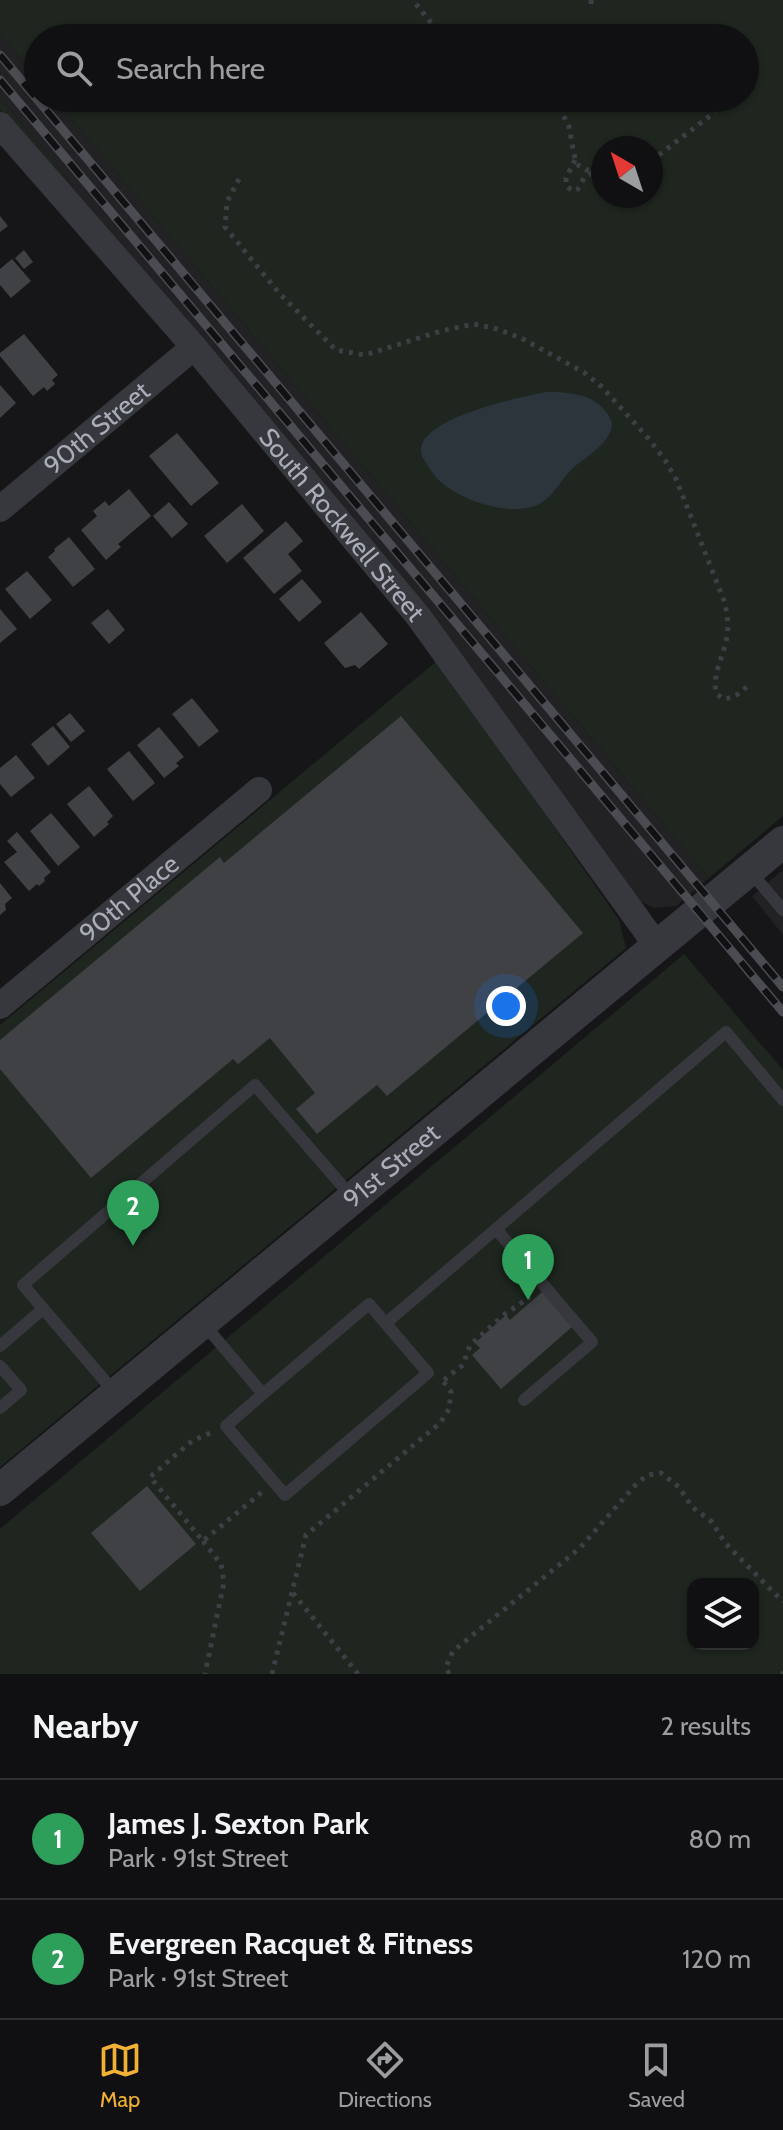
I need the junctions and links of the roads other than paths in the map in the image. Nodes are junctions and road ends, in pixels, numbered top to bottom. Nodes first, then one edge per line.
1 (0, 125) edge
2 (194, 347) junction
3 (0, 509) edge
4 (259, 790) dead end
5 (783, 842) edge
6 (749, 870) junction
7 (783, 910) edge
8 (657, 946) junction
9 (0, 1006) edge
10 (783, 1100) edge
11 (353, 1199) junction
12 (496, 1229) junction
13 (43, 1309) junction
14 (203, 1323) junction
15 (386, 1323) junction
16 (0, 1346) edge
17 (0, 1366) edge
18 (116, 1394) junction
19 (263, 1394) junction
20 (524, 1400) dead end
21 (0, 1408) edge
22 (0, 1490) edge

1 - 2 street, South Rockwell Street
2 - 3 street, 90th Street
2 - 8 street, South Rockwell Street
4 - 9 street, 90th Place
5 - 6 street, 91st Street
6 - 7 lane
6 - 8 street, 91st Street
8 - 11 street, 91st Street
10 - 12 lane
11 - 13 lane
11 - 14 street, 91st Street
12 - 15 lane
12 - 20 lane
13 - 16 lane
13 - 18 lane
14 - 18 street, 91st Street
14 - 19 lane
15 - 19 lane
15 - 19 lane
17 - 21 lane
18 - 22 street, 91st Street

